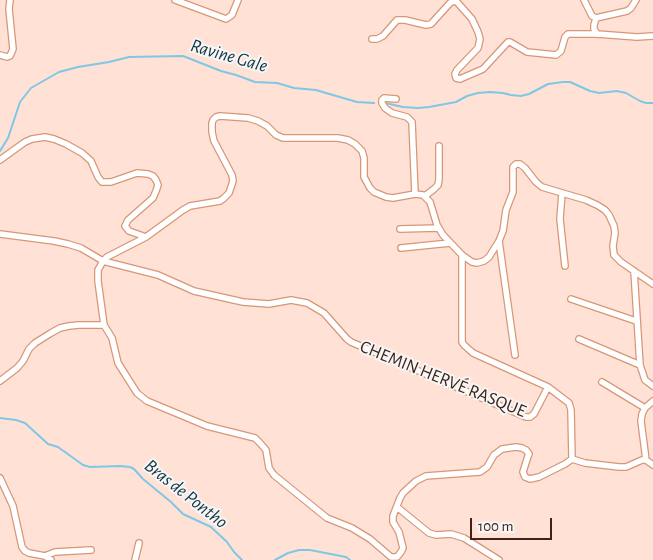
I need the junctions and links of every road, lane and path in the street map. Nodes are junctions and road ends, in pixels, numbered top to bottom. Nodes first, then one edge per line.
1 (10, 0) edge
2 (175, 0) edge
3 (238, 0) edge
4 (584, 0) edge
5 (636, 0) edge
6 (596, 18) junction
7 (597, 34) junction
8 (653, 36) edge
9 (372, 39) dead end
10 (0, 55) edge
11 (396, 99) dead end
12 (439, 146) dead end
13 (0, 160) edge
14 (562, 193) junction
15 (415, 194) junction
16 (425, 196) junction
17 (438, 228) junction
18 (400, 229) dead end
19 (0, 234) edge
20 (146, 237) junction
21 (500, 241) junction
22 (450, 243) junction
23 (400, 248) dead end
24 (462, 255) junction
25 (103, 261) junction
26 (565, 266) dead end
27 (634, 271) junction
28 (653, 284) edge
29 (572, 299) dead end
30 (636, 321) junction
31 (104, 325) junction
32 (579, 339) dead end
33 (515, 355) dead end
34 (640, 364) junction
35 (0, 381) edge
36 (602, 382) dead end
37 (653, 386) edge
38 (548, 387) junction
39 (653, 401) edge
40 (645, 408) junction
41 (572, 459) junction
42 (646, 460) junction
43 (653, 465) edge
44 (0, 478) edge
45 (397, 507) junction
46 (139, 544) dead end
47 (91, 550) dead end
48 (45, 556) junction
49 (51, 560) edge
50 (135, 560) edge
51 (499, 560) edge

1 - 10 street
2 - 3 street
4 - 6 street
5 - 6 street
6 - 7 street
7 - 8 street
7 - 9 street
11 - 15 street
12 - 16 street
13 - 20 street
14 - 21 street
14 - 26 street
14 - 27 street
15 - 16 street
15 - 20 street
16 - 17 street
17 - 18 street
17 - 22 street
19 - 25 street, CHEMIN HERVÉ RASQUE
20 - 25 street
21 - 24 street
21 - 33 street
22 - 23 street
22 - 24 street
24 - 38 street
25 - 31 street
25 - 38 street, CHEMIN HERVÉ RASQUE
27 - 28 street
27 - 30 street
29 - 30 street
30 - 34 street
31 - 35 street
31 - 45 street
32 - 34 street
34 - 37 street
36 - 40 street
38 - 41 street
39 - 40 street
40 - 42 street
41 - 42 street
41 - 45 street
42 - 43 street
44 - 48 street
45 - 51 street
46 - 50 street
47 - 48 street
48 - 49 street

